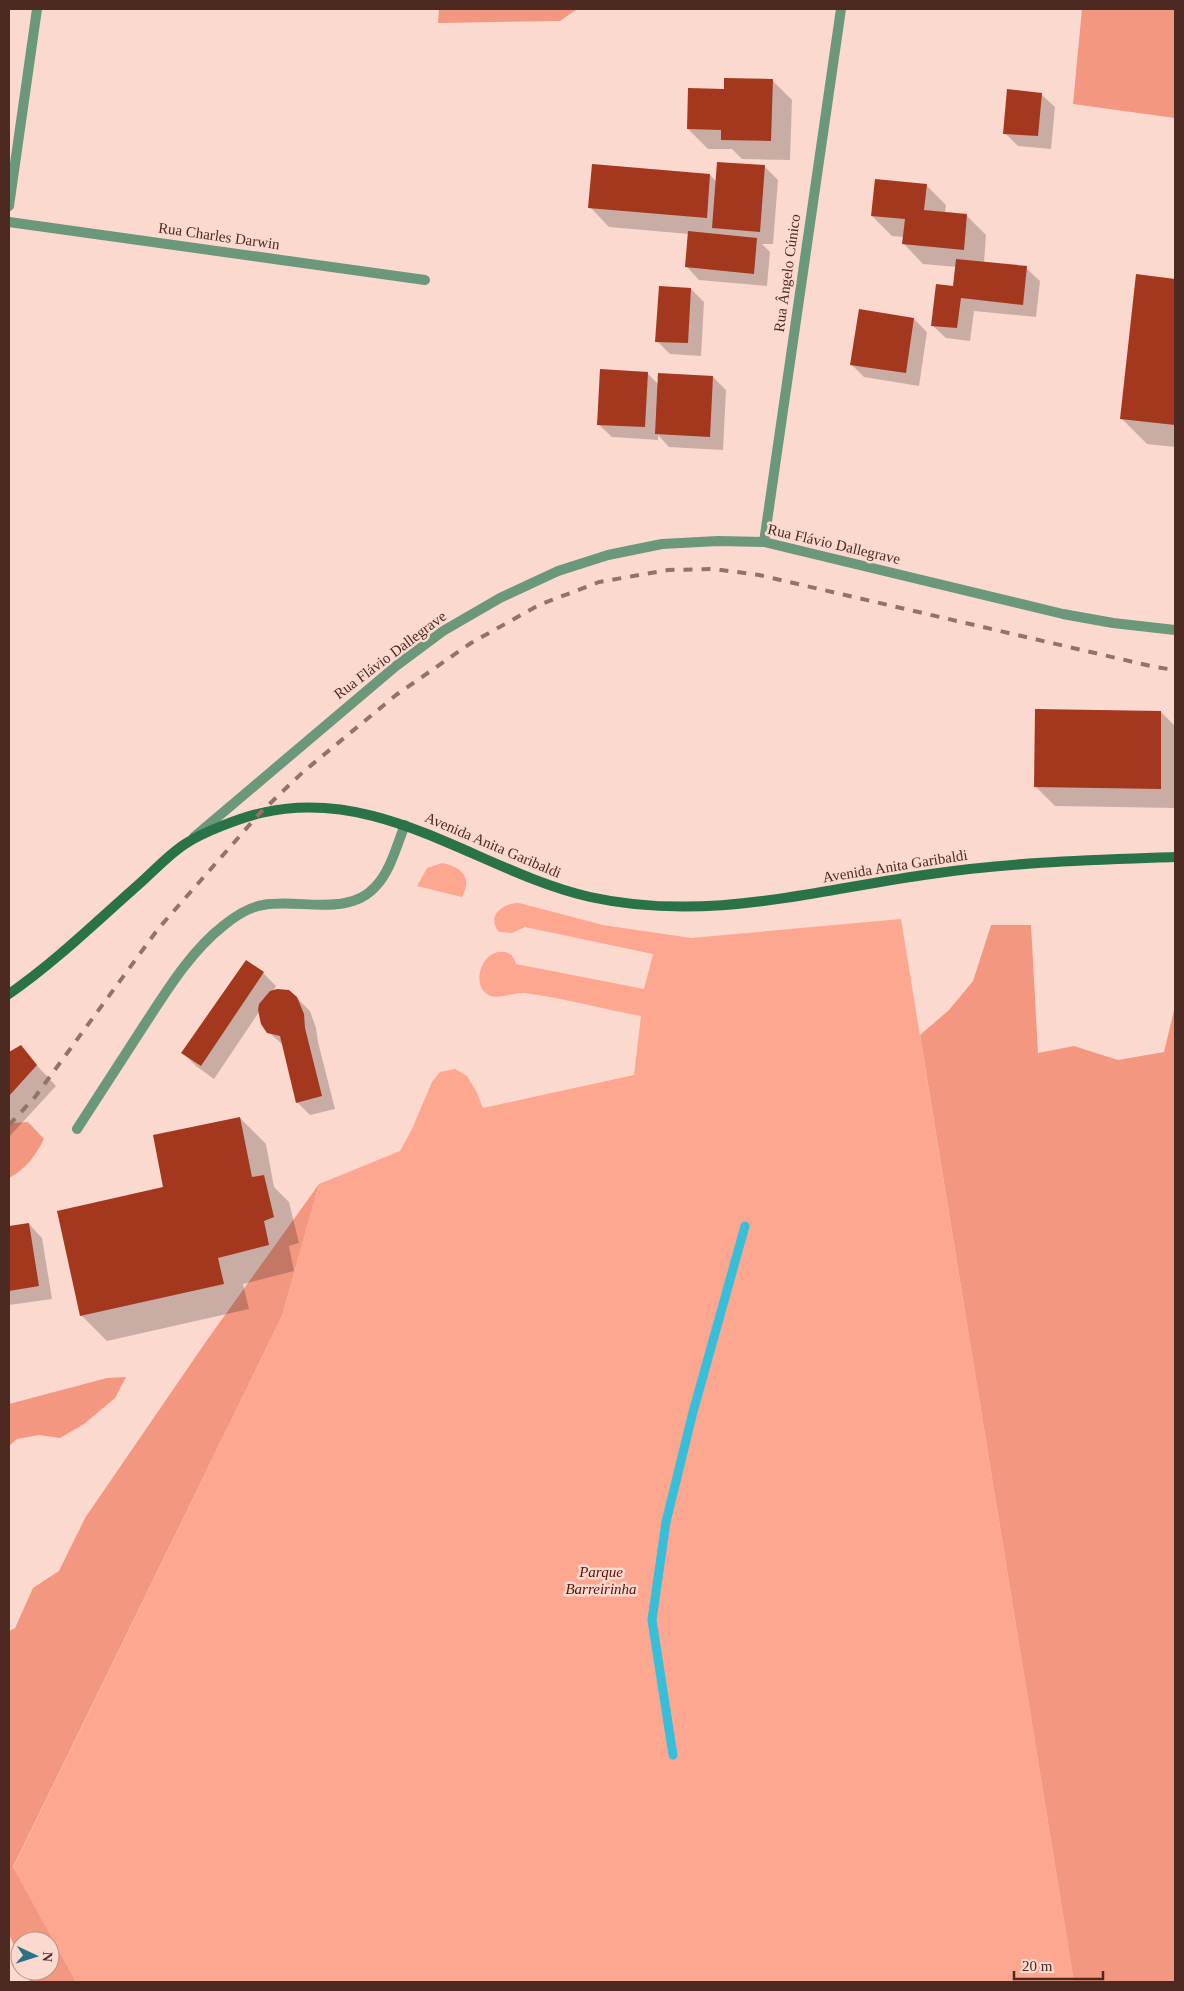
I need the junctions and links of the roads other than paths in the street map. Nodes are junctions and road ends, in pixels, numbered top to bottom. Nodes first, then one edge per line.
1 (37, 9) edge
2 (841, 9) edge
3 (9, 206) edge
4 (9, 222) edge
5 (425, 280) dead end
6 (764, 542) junction
7 (1175, 630) edge
8 (405, 825) junction
9 (185, 844) junction
10 (1175, 858) edge
11 (9, 994) edge
12 (77, 1129) dead end

1 - 3 street
2 - 6 street, Rua Ângelo Cúnico
4 - 5 street, Rua Charles Darwin
6 - 7 street, Rua Flávio Dallegrave
6 - 9 street, Rua Flávio Dallegrave
8 - 9 main road, Avenida Anita Garibaldi
8 - 10 main road, Avenida Anita Garibaldi
8 - 12 street
9 - 11 main road, Avenida Anita Garibaldi

